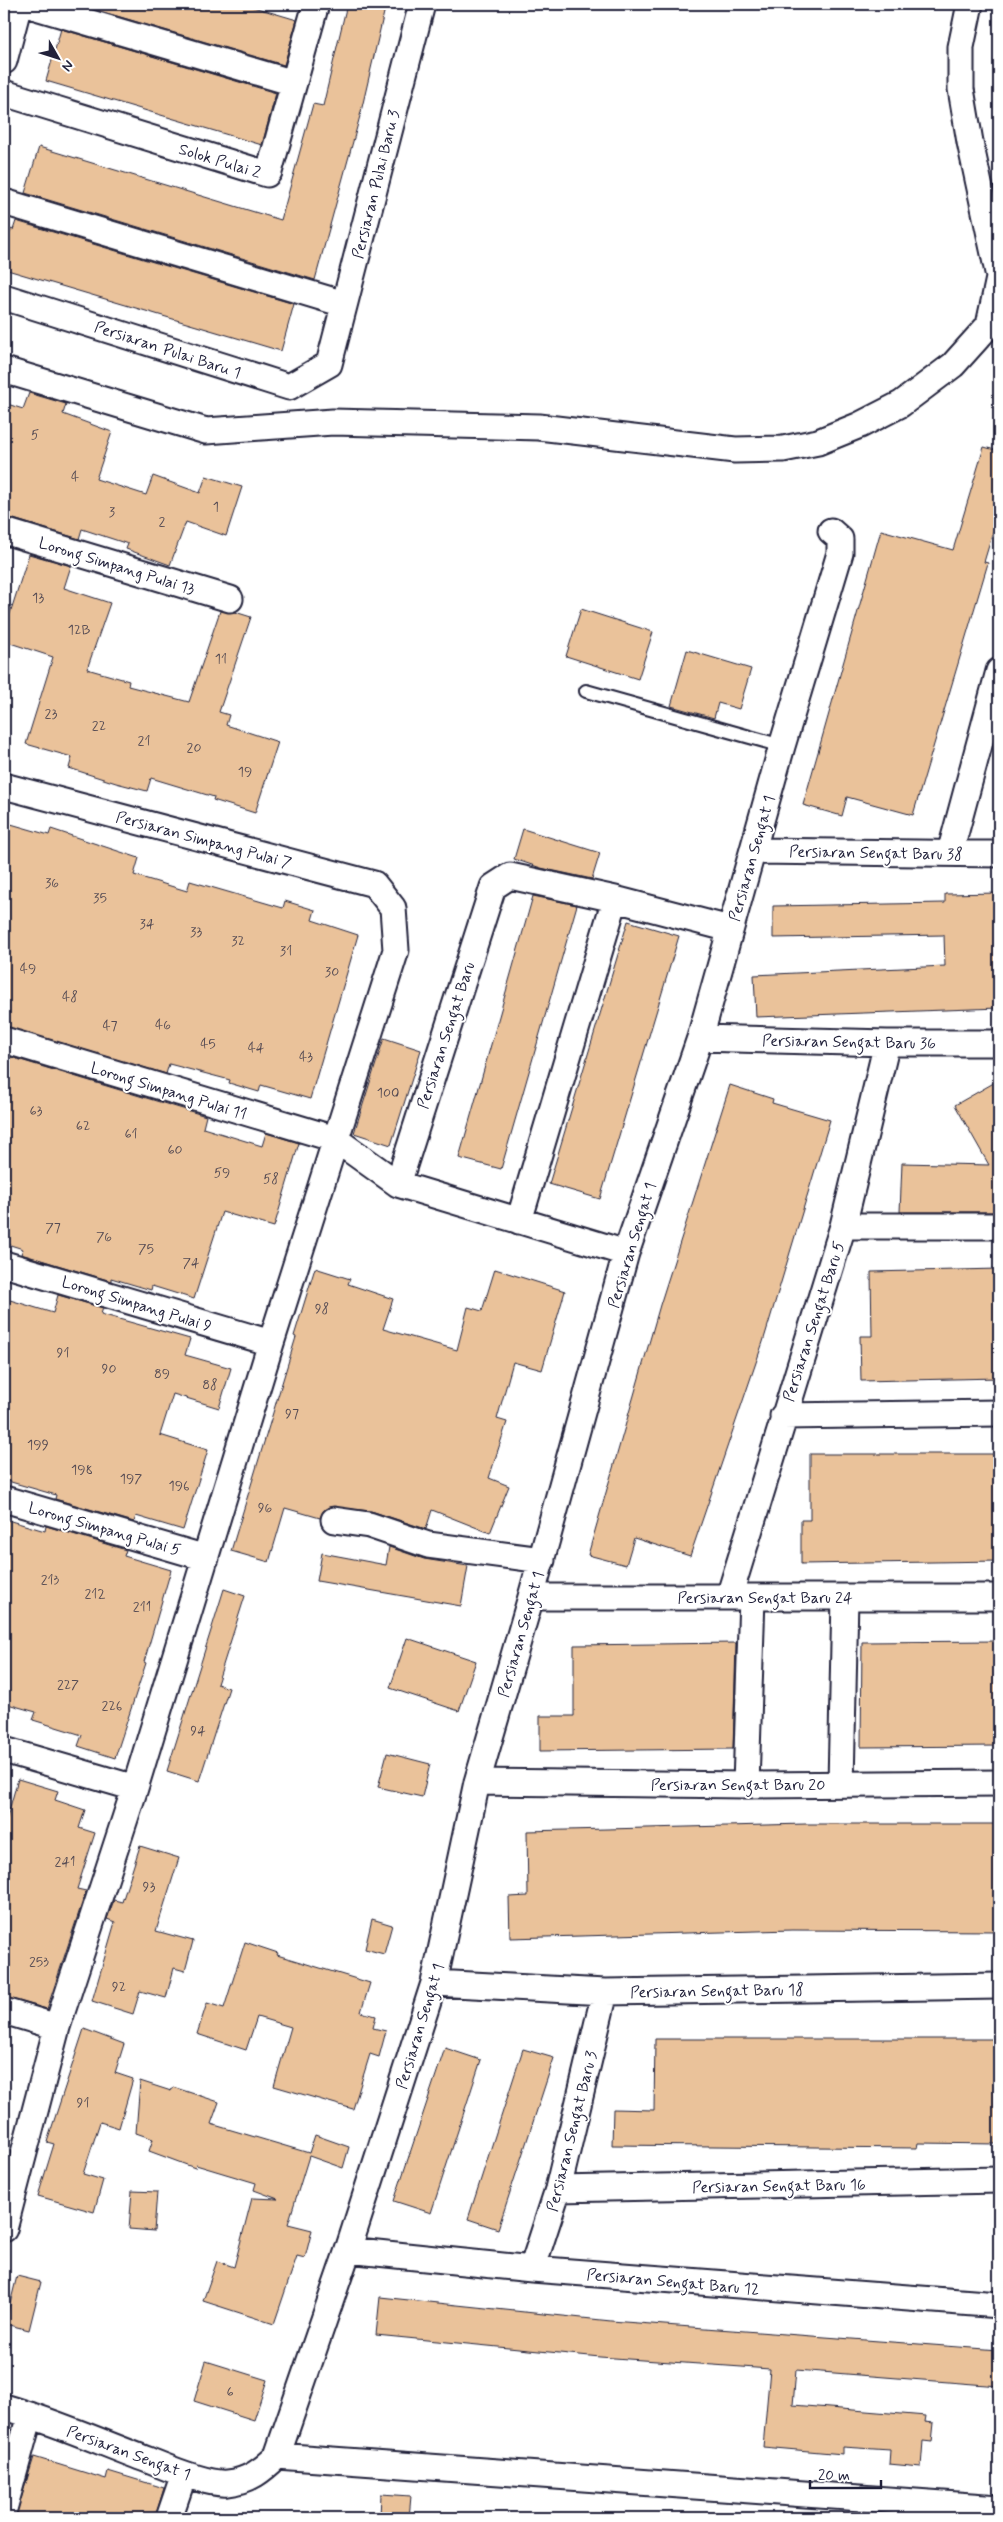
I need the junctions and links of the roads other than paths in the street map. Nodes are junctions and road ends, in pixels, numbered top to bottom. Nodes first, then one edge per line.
1 (19, 4) edge
2 (26, 4) edge
3 (316, 4) edge
4 (422, 4) edge
5 (970, 4) edge
6 (4, 60) edge
7 (294, 83) junction
8 (4, 93) edge
9 (4, 202) edge
10 (999, 278) edge
11 (4, 297) edge
12 (344, 304) junction
13 (329, 364) joint
14 (4, 370) edge
15 (831, 530) dead end
16 (4, 531) edge
17 (230, 599) dead end
18 (999, 674) edge
19 (586, 691) dead end
20 (782, 746) junction
21 (4, 786) edge
22 (754, 851) junction
23 (950, 853) junction
24 (999, 854) edge
25 (615, 899) junction
26 (730, 929) junction
27 (700, 1038) junction
28 (4, 1040) edge
29 (887, 1043) junction
30 (999, 1043) edge
31 (335, 1139) junction
32 (398, 1184) junction
33 (519, 1221) junction
34 (843, 1226) junction
35 (999, 1226) edge
36 (626, 1253) junction
37 (4, 1264) edge
38 (271, 1343) junction
39 (999, 1412) edge
40 (783, 1416) junction
41 (4, 1499) edge
42 (334, 1520) dead end
43 (206, 1558) junction
44 (542, 1560) junction
45 (532, 1597) junction
46 (740, 1597) junction
47 (844, 1597) junction
48 (999, 1597) edge
49 (4, 1750) edge
50 (477, 1782) junction
51 (999, 1783) edge
52 (842, 1784) junction
53 (746, 1786) junction
54 (135, 1788) junction
55 (434, 1983) junction
56 (999, 1986) edge
57 (606, 1992) junction
58 (4, 2011) edge
59 (57, 2027) junction
60 (999, 2180) edge
61 (558, 2189) junction
62 (4, 2229) edge
63 (348, 2250) junction
64 (532, 2269) junction
65 (999, 2304) edge
66 (4, 2407) edge
67 (30, 2415) junction
68 (277, 2456) junction
69 (184, 2474) junction
70 (999, 2508) edge
71 (4, 2509) edge
72 (169, 2518) edge

1 - 6 street
2 - 7 street
3 - 7 street, Solok Pulai 2
4 - 12 street, Persiaran Pulai Baru 3
5 - 10 street
7 - 8 street, Solok Pulai 2
9 - 12 street
10 - 14 street
11 - 13 street, Persiaran Pulai Baru 1
12 - 13 street, Persiaran Pulai Baru 3
15 - 20 street, Persiaran Sengat 1
16 - 17 street, Lorong Simpang Pulai 13
18 - 23 street
19 - 20 lane
20 - 22 street, Persiaran Sengat 1
21 - 31 street, Persiaran Simpang Pulai 7
22 - 23 street, Persiaran Sengat Baru 38
22 - 26 street, Persiaran Sengat 1
23 - 24 street, Persiaran Sengat Baru 38
25 - 26 street
25 - 32 street, Persiaran Sengat Baru
25 - 33 street
26 - 27 street, Persiaran Sengat 1
27 - 29 street, Persiaran Sengat Baru 36
27 - 36 street, Persiaran Sengat 1
28 - 31 street, Lorong Simpang Pulai 11
29 - 30 street, Persiaran Sengat Baru 36
29 - 34 street, Persiaran Sengat Baru 5
31 - 32 street, Lorong Simpang Pulai 11
31 - 38 street
32 - 33 street, Lorong Simpang Pulai 11
33 - 36 street, Lorong Simpang Pulai 11
34 - 35 street
34 - 40 street, Persiaran Sengat Baru 5
36 - 44 street, Persiaran Sengat 1
37 - 38 street, Lorong Simpang Pulai 9
38 - 43 street
39 - 40 street
40 - 46 street, Persiaran Sengat Baru 5
41 - 43 street, Lorong Simpang Pulai 5
42 - 44 street
43 - 54 street
44 - 45 street, Persiaran Sengat 1
45 - 46 street, Persiaran Sengat Baru 24
45 - 50 street, Persiaran Sengat 1
46 - 47 street, Persiaran Sengat Baru 24
46 - 53 street, Persiaran Sengat Baru 5
47 - 48 street, Persiaran Sengat Baru 24
47 - 52 street
49 - 54 street
50 - 53 street, Persiaran Sengat Baru 20
50 - 55 street, Persiaran Sengat 1
51 - 52 street, Persiaran Sengat Baru 20
52 - 53 street, Persiaran Sengat Baru 20
54 - 59 street
55 - 57 street, Persiaran Sengat Baru 18
55 - 63 street, Persiaran Sengat 1
56 - 57 street, Persiaran Sengat Baru 18
57 - 61 street, Persiaran Sengat Baru 3
58 - 59 street
59 - 62 street
60 - 61 street, Persiaran Sengat Baru 16
61 - 64 street, Persiaran Sengat Baru 3
63 - 64 street, Persiaran Sengat Baru 12
63 - 68 street, Persiaran Sengat 1
64 - 65 street, Persiaran Sengat Baru 12
66 - 67 street, Persiaran Sengat 1
67 - 69 street, Persiaran Sengat 1
67 - 71 street
68 - 69 street, Persiaran Sengat 1
68 - 70 street
69 - 72 street

